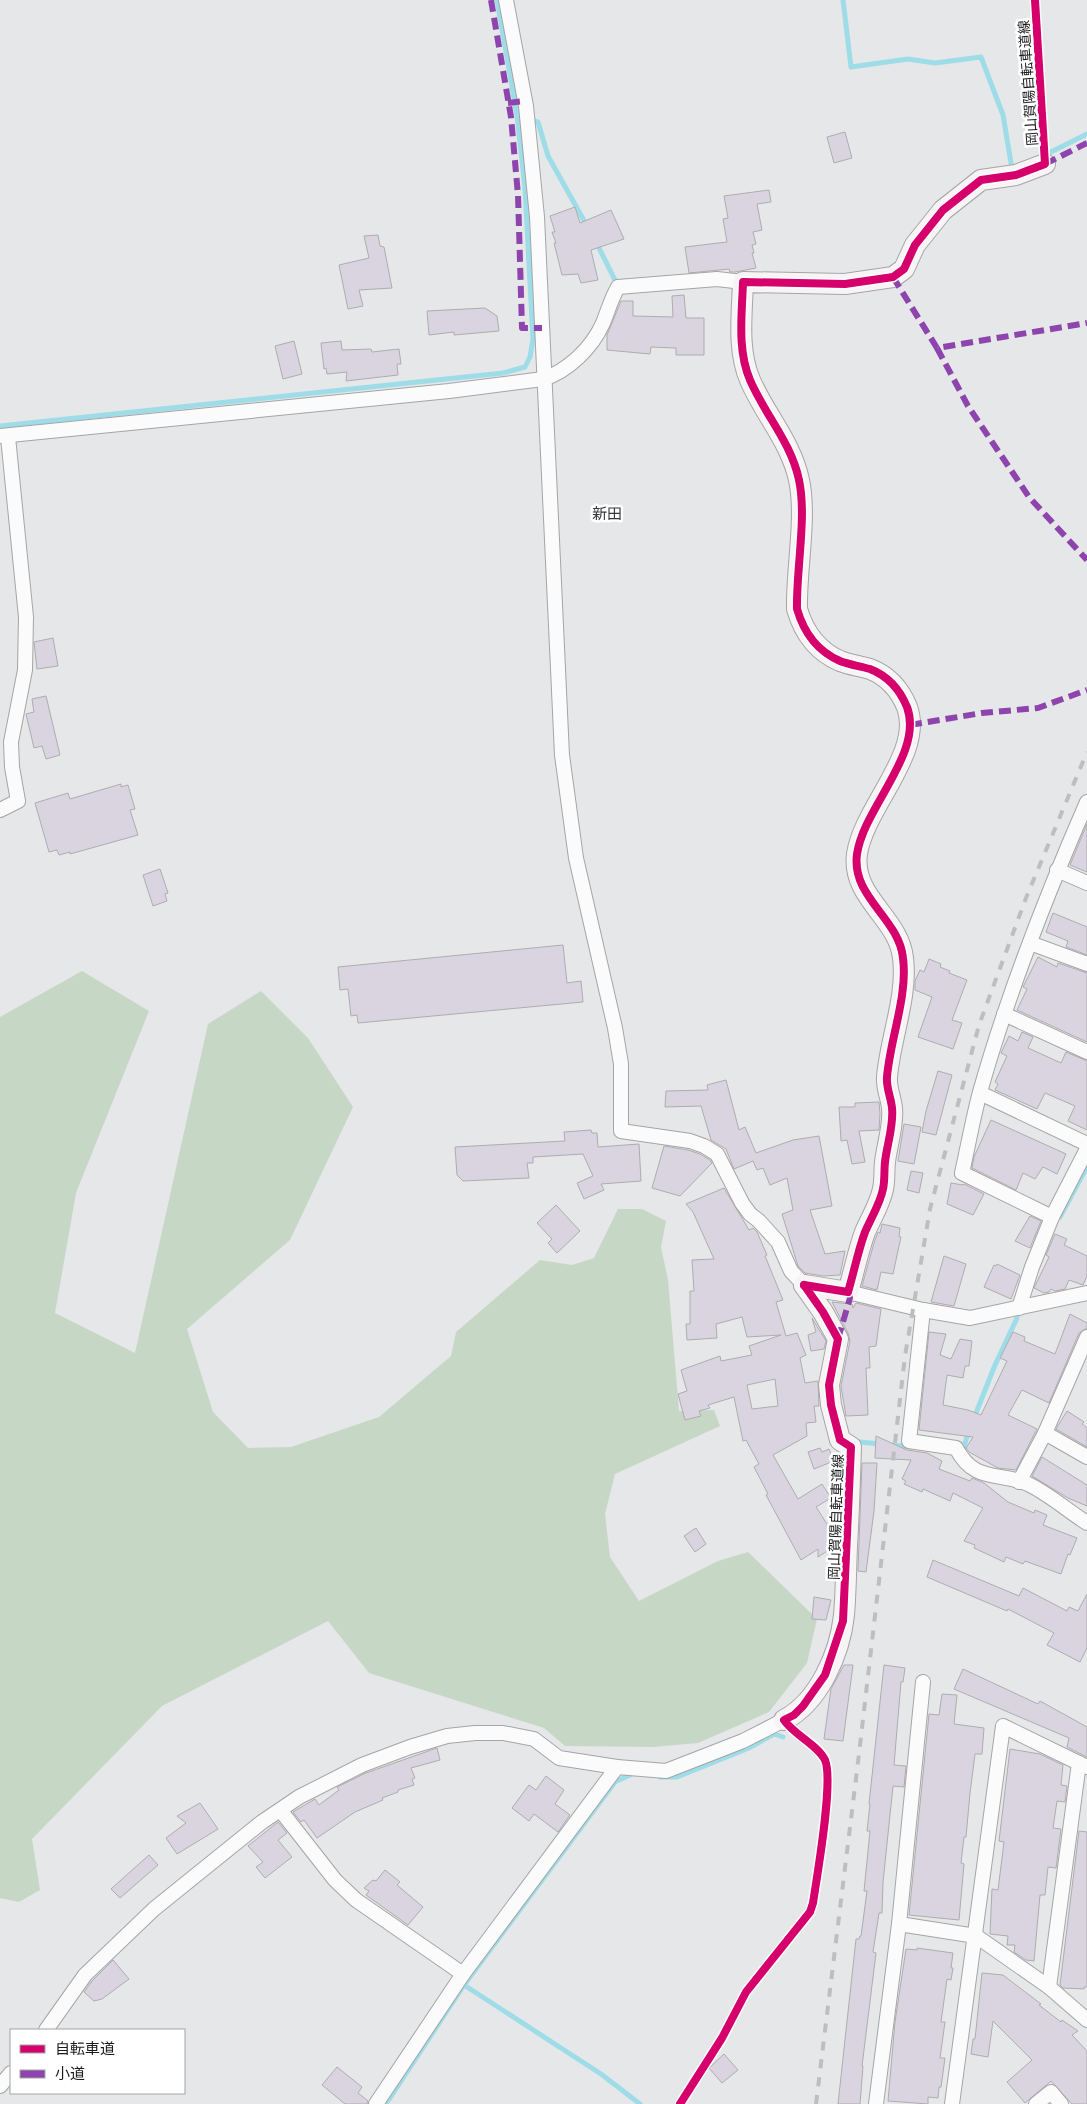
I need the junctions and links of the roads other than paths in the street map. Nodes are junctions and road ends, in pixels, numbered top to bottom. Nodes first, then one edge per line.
1 (506, 0) edge
2 (1045, 164) dead end
3 (743, 282) junction
4 (543, 379) junction
5 (4, 437) edge
6 (1087, 802) edge
7 (0, 810) edge
8 (1057, 870) junction
9 (1087, 883) edge
10 (1030, 942) junction
11 (1087, 964) edge
12 (1004, 1014) junction
13 (1087, 1052) edge
14 (980, 1092) junction
15 (1087, 1144) edge
16 (1087, 1149) edge
17 (1052, 1217) junction
18 (804, 1285) junction
19 (848, 1292) junction
20 (1087, 1293) edge
21 (1019, 1308) junction
22 (923, 1310) junction
23 (1087, 1338) edge
24 (1045, 1433) junction
25 (1087, 1457) edge
26 (1020, 1479) junction
27 (1087, 1523) edge
28 (923, 1682) dead end
29 (784, 1720) joint
30 (1083, 1765) edge
31 (617, 1767) junction
32 (281, 1810) junction
33 (899, 1924) junction
34 (976, 1936) junction
35 (463, 1974) junction
36 (1049, 1987) junction
37 (1087, 2020) edge
38 (47, 2029) edge
39 (10, 2074) edge
40 (0, 2086) edge
41 (376, 2104) edge
42 (876, 2104) edge
43 (952, 2104) edge
44 (1036, 2104) edge
45 (1061, 2104) edge

1 - 4 street
2 - 3 main road, 岡山賀陽自転車道線
3 - 4 street
3 - 19 main road
4 - 5 street
4 - 18 street
5 - 7 street
6 - 8 street
8 - 9 street
8 - 10 street
10 - 11 street
10 - 12 street
12 - 13 street
12 - 14 street
14 - 15 street
14 - 17 street
16 - 17 street
17 - 21 street
18 - 19 main road
18 - 29 main road, 岡山賀陽自転車道線
19 - 22 street
20 - 21 street
21 - 22 street
22 - 26 street
23 - 24 street
24 - 25 street
24 - 26 street
26 - 27 street
28 - 33 street
29 - 31 street
30 - 34 street
30 - 36 street
31 - 32 street
31 - 35 street
32 - 35 street
32 - 38 street
33 - 34 street
33 - 42 street
34 - 36 street
34 - 43 street
35 - 41 street
36 - 37 street
39 - 40 street
44 - 45 street

